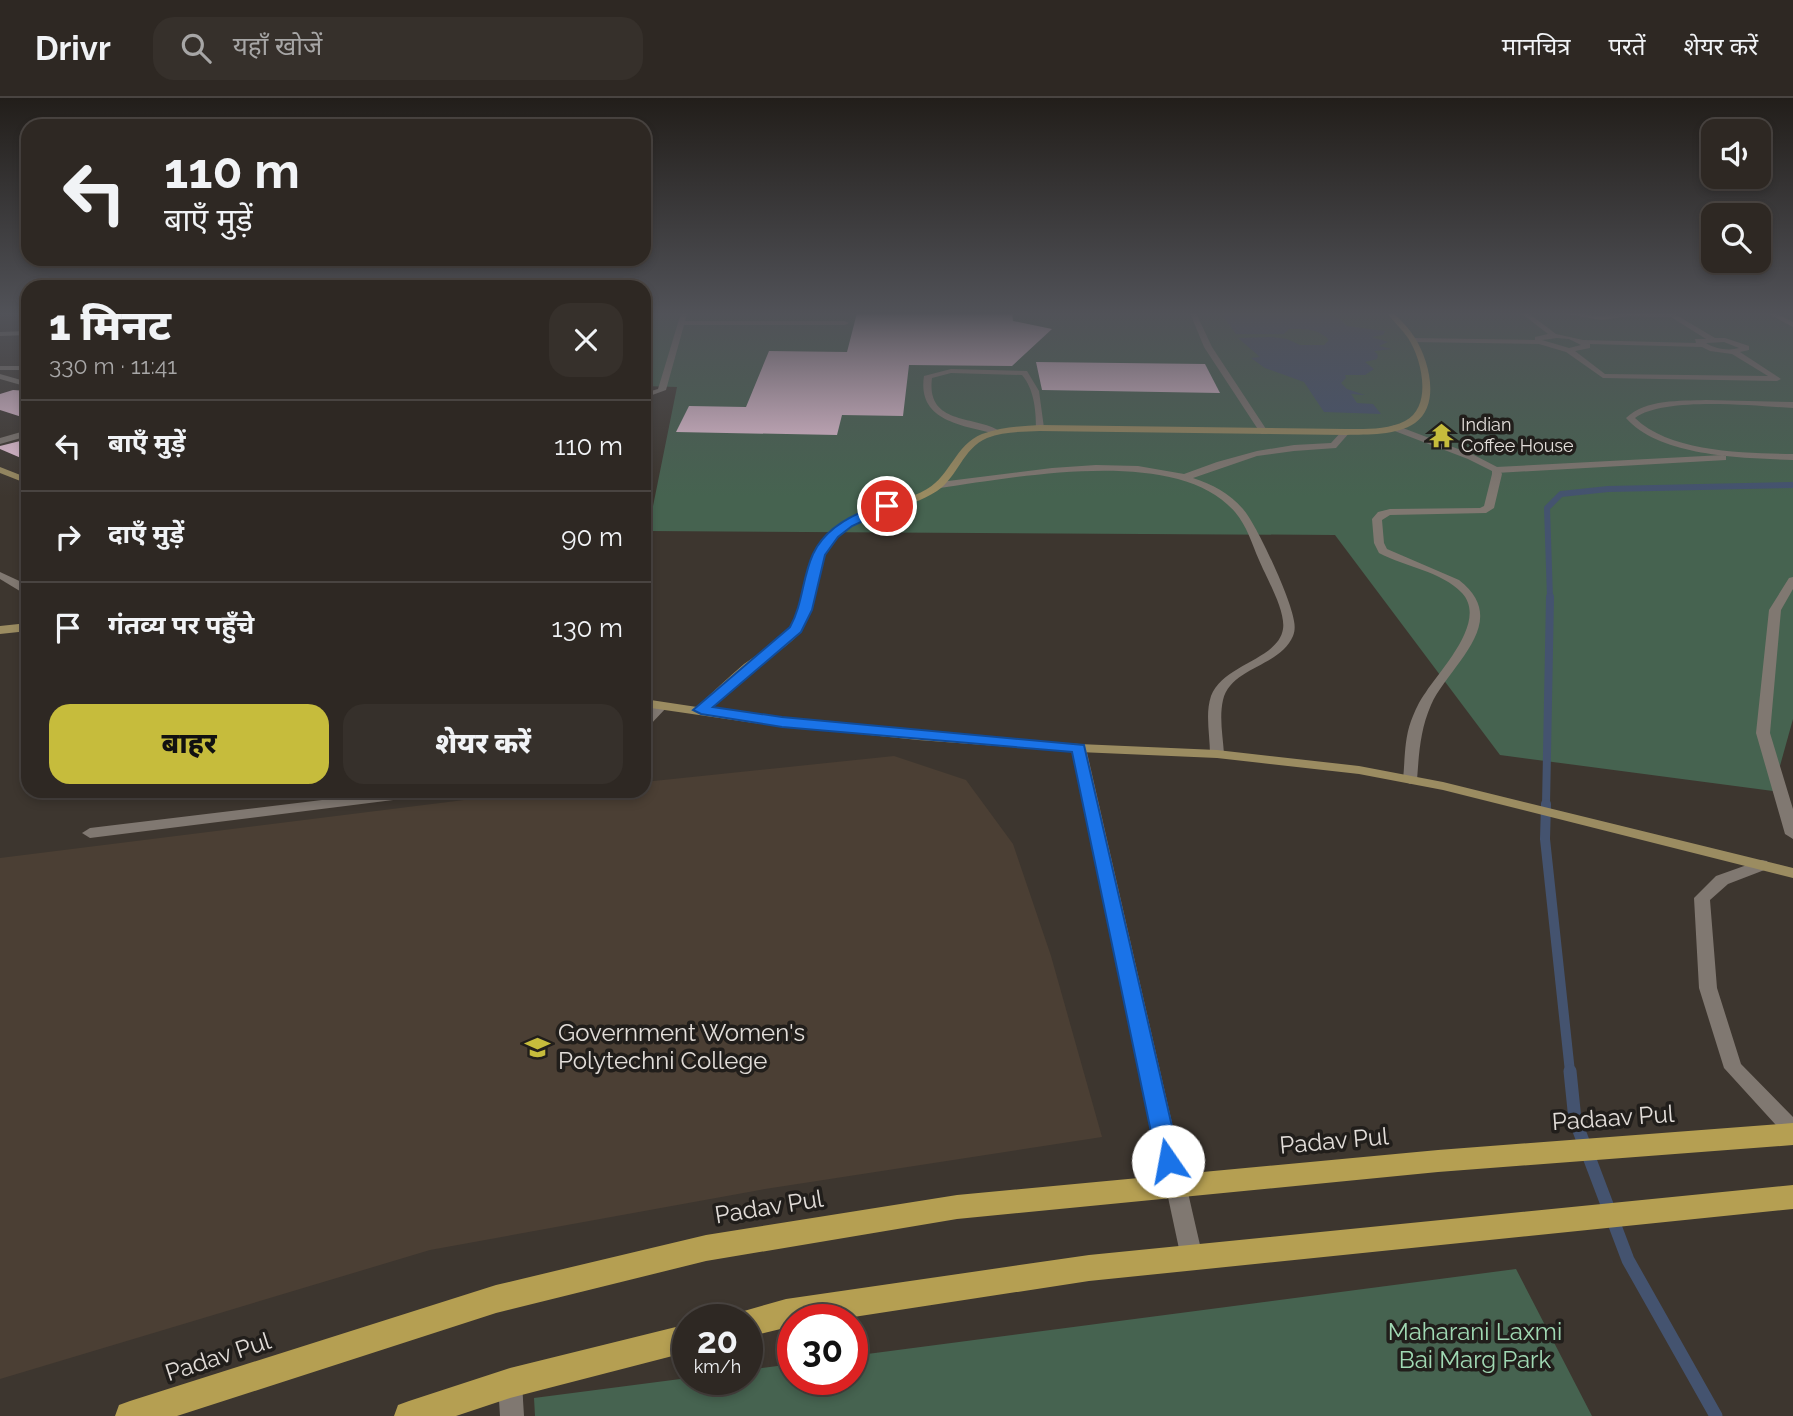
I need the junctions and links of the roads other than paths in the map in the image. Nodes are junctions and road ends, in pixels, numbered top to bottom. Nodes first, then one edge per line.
1 (666, 375) edge
2 (935, 375) edge
3 (1026, 375) edge
4 (1226, 375) edge
5 (1424, 375) edge
6 (1602, 375) edge
7 (1770, 375) edge
8 (0, 376) edge
9 (21, 383) edge
10 (651, 394) edge
11 (1793, 405) edge
12 (1040, 428) junction
13 (1395, 428) junction
14 (996, 431) junction
15 (1264, 432) junction
16 (1346, 432) junction
17 (21, 435) edge
18 (0, 441) edge
19 (1741, 455) junction
20 (1793, 457) edge
21 (0, 470) edge
22 (1497, 472) junction
23 (21, 478) edge
24 (1184, 478) junction
25 (940, 485) junction
26 (0, 575) edge
27 (1793, 580) edge
28 (21, 586) edge
29 (21, 628) edge
30 (0, 630) edge
31 (651, 704) edge
32 (661, 706) junction
33 (701, 710) junction
34 (651, 716) edge
35 (1079, 748) junction
36 (1217, 754) junction
37 (1410, 779) junction
38 (376, 798) edge
39 (90, 833) dead end
40 (1793, 834) edge
41 (1761, 865) junction
42 (1793, 873) edge
43 (1793, 1132) edge
44 (1438, 1161) joint
45 (1174, 1186) junction
46 (1793, 1197) edge
47 (1192, 1258) junction
48 (763, 1318) edge
49 (672, 1342) edge
50 (510, 1383) junction
51 (130, 1416) edge
52 (409, 1416) edge
53 (512, 1416) edge

1 - 10 street
2 - 14 street
3 - 12 street
4 - 15 street
5 - 13 street
6 - 7 street
8 - 9 street
11 - 19 street
12 - 14 street
12 - 15 street
13 - 16 street
13 - 22 street
14 - 25 street
15 - 16 street
16 - 24 street
17 - 18 street
19 - 20 street
19 - 22 street
21 - 23 street
22 - 37 street
24 - 25 street
24 - 36 street
25 - 33 street
26 - 28 street
27 - 40 street
29 - 30 street
31 - 32 street
32 - 33 street
32 - 34 street
33 - 35 street
35 - 36 street
35 - 45 street
36 - 37 street
37 - 41 street
38 - 39 street
41 - 42 street
41 - 43 street
43 - 44 main road, Padaav Pul
44 - 45 main road, Padav Pul
45 - 47 street
45 - 51 main road, Padav Pul
46 - 47 main road
47 - 48 main road
49 - 50 main road
50 - 52 main road
50 - 53 street

